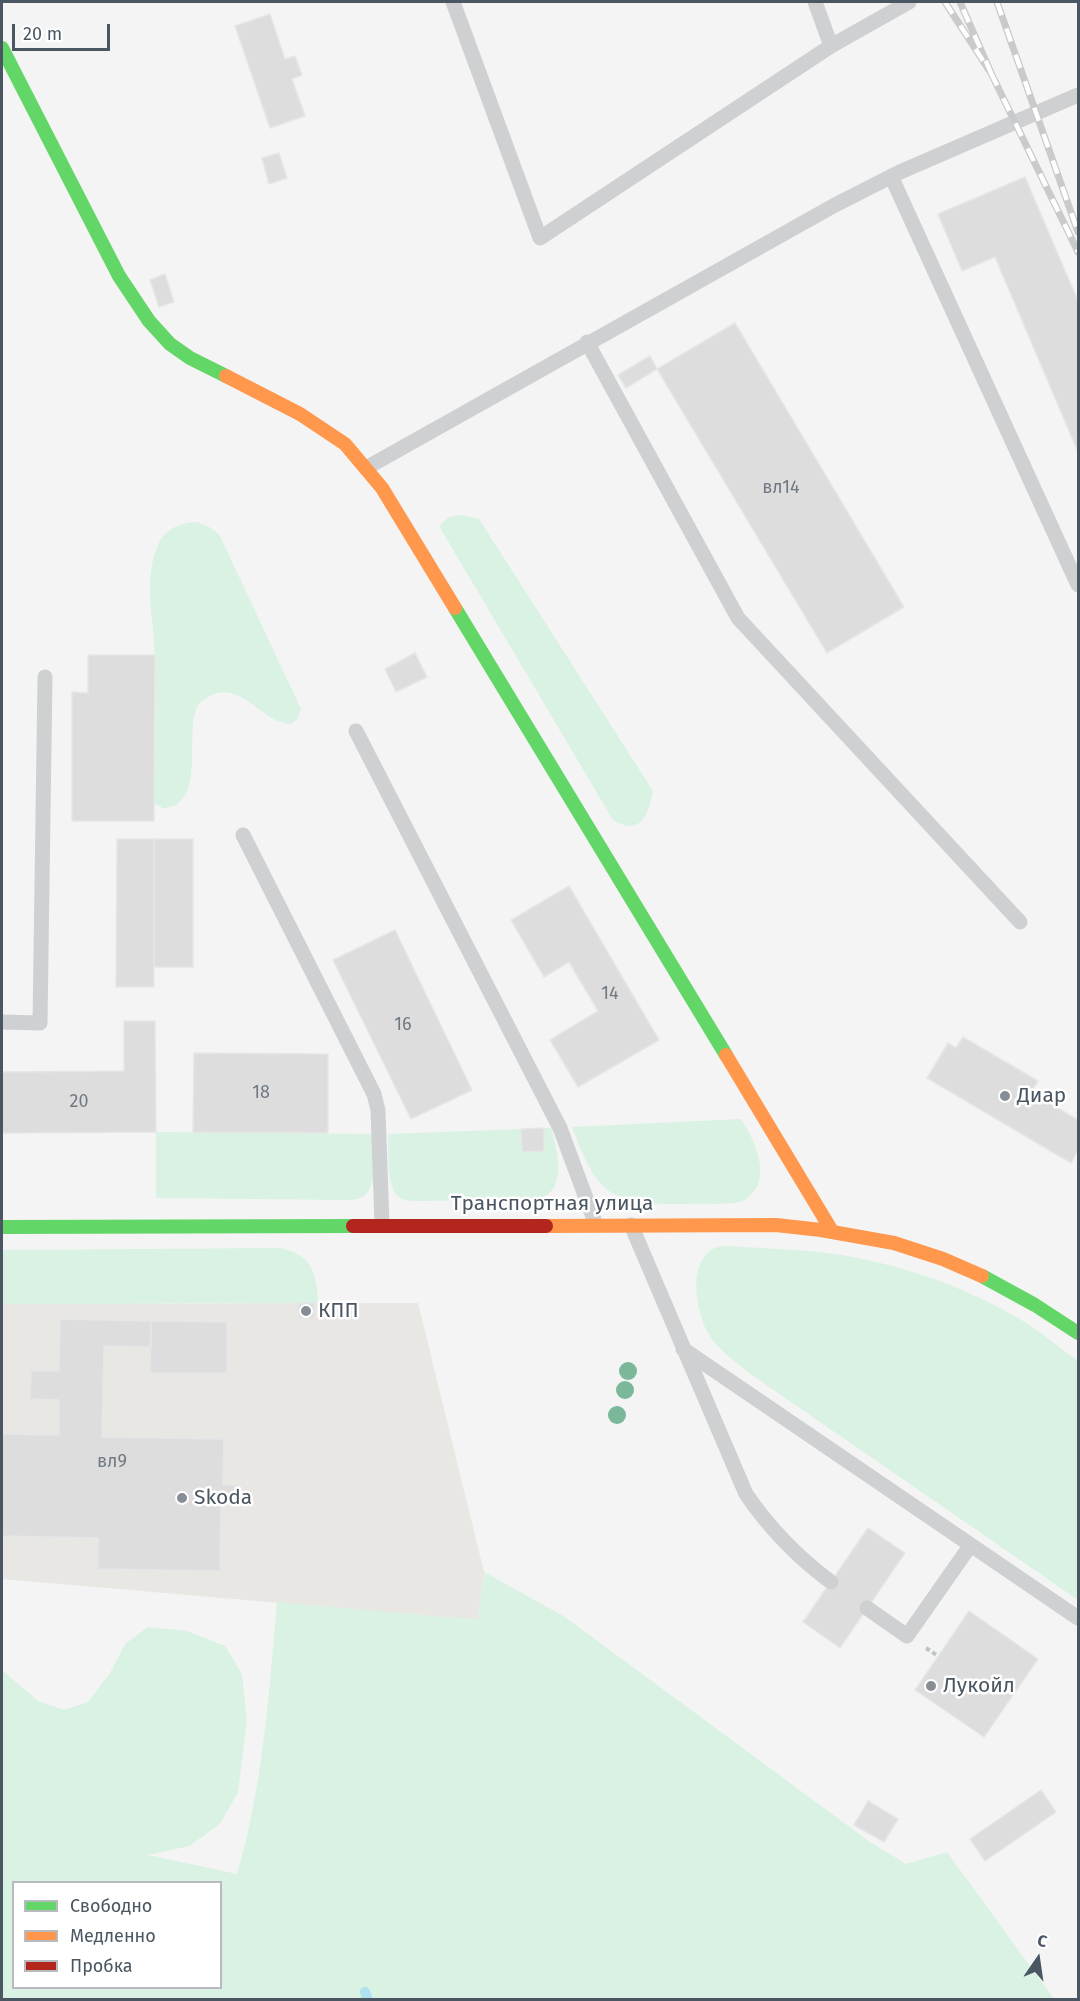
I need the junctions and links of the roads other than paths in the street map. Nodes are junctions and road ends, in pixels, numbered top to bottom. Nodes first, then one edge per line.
1 (453, 2) edge
2 (815, 2) edge
3 (909, 2) edge
4 (831, 46) junction
5 (2, 48) edge
6 (1078, 95) edge
7 (891, 176) junction
8 (587, 342) junction
9 (366, 468) junction
10 (1078, 585) edge
11 (45, 677) dead end
12 (356, 731) dead end
13 (243, 835) dead end
14 (1020, 922) dead end
15 (2, 1022) edge
16 (382, 1225) junction
17 (596, 1225) junction
18 (631, 1225) junction
19 (2, 1227) edge
20 (832, 1231) junction
21 (1078, 1333) edge
22 (683, 1349) junction
23 (970, 1546) junction
24 (831, 1582) dead end
25 (867, 1608) dead end
26 (1078, 1618) edge

1 - 4 lane
2 - 4 lane
3 - 4 lane
5 - 9 street
6 - 7 lane
7 - 8 lane
7 - 10 lane
8 - 9 lane
8 - 14 lane
9 - 20 street
11 - 15 lane
12 - 17 lane
13 - 16 lane
16 - 17 street, Транспортная улица
16 - 19 street, Транспортная улица
17 - 18 street, Транспортная улица
18 - 20 street, Транспортная улица
18 - 22 lane
20 - 21 street, Транспортная улица
22 - 23 lane
22 - 24 lane
23 - 25 lane
23 - 26 lane

